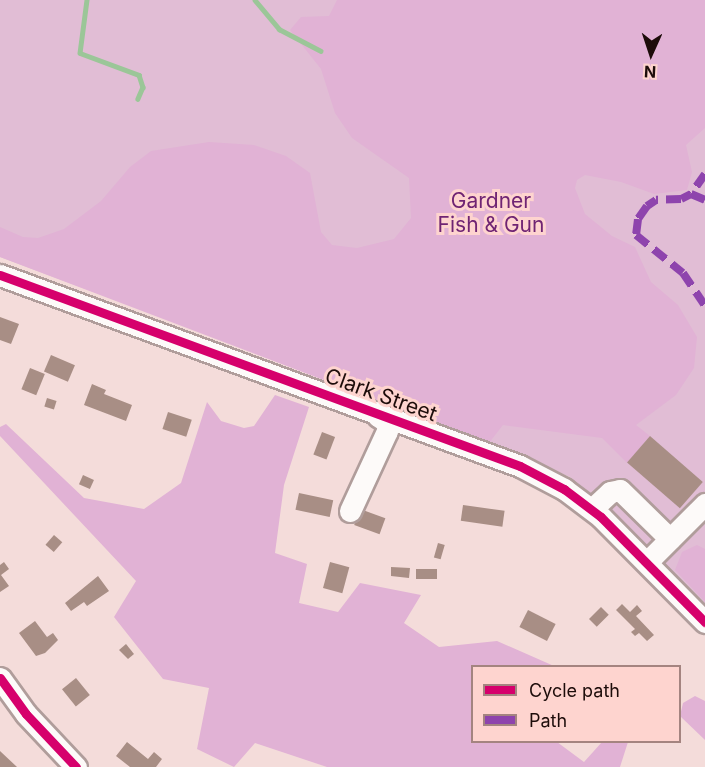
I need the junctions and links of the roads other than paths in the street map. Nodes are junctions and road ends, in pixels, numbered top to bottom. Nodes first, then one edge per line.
1 (0, 275) edge
2 (378, 412) junction
3 (705, 504) edge
4 (592, 509) junction
5 (350, 511) dead end
6 (670, 539) junction
7 (648, 561) junction
8 (705, 622) edge
9 (0, 678) edge
10 (76, 767) edge

1 - 2 street, Clark Street
2 - 4 street, Clark Street
2 - 5 street
3 - 6 street
4 - 6 street
4 - 7 street, Clark Street
6 - 7 street
7 - 8 street, Clark Street
9 - 10 street

